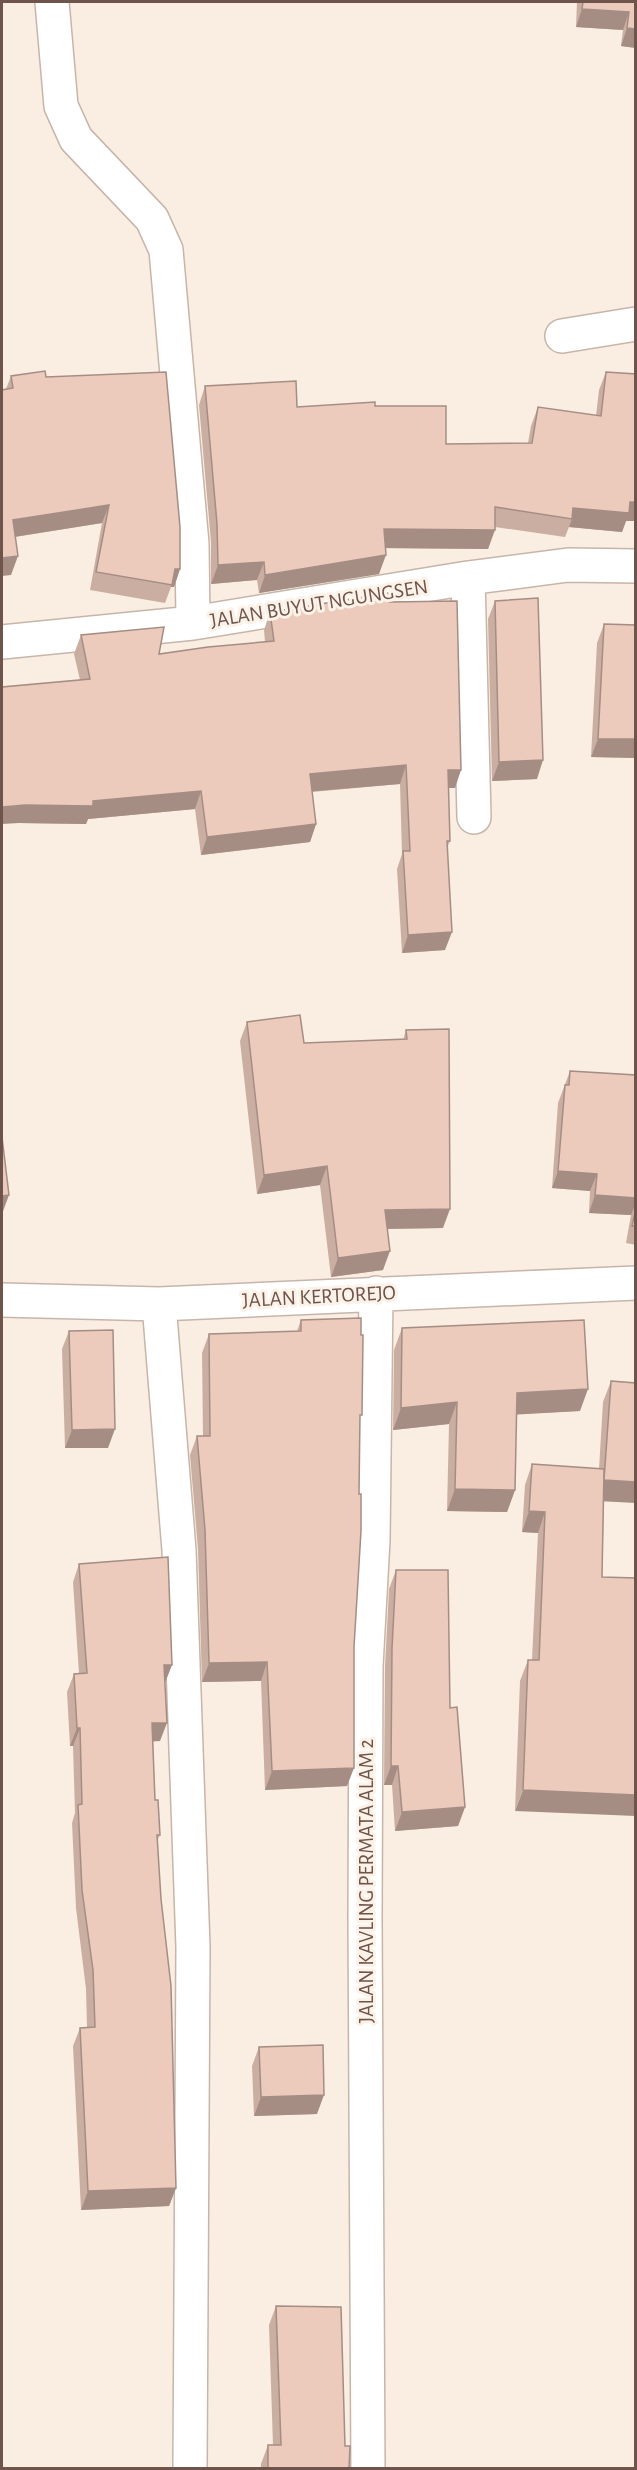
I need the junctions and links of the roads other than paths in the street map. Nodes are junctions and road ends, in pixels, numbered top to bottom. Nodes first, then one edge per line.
1 (52, 2) edge
2 (636, 324) edge
3 (562, 336) dead end
4 (636, 566) edge
5 (468, 579) junction
6 (193, 623) junction
7 (2, 642) edge
8 (474, 817) dead end
9 (636, 1283) edge
10 (376, 1293) junction
11 (2, 1300) edge
12 (159, 1304) junction
13 (190, 2468) edge
14 (368, 2469) edge

1 - 6 street
2 - 3 street
4 - 5 street, JALAN BUYUT NGUNGSEN
5 - 6 street, JALAN BUYUT NGUNGSEN
5 - 8 street
6 - 7 street, JALAN BUYUT NGUNGSEN
9 - 10 street, JALAN KERTOREJO
10 - 12 street, JALAN KERTOREJO
10 - 14 street, JALAN KAVLING PERMATA ALAM 2
11 - 12 street, JALAN KERTOREJO
12 - 13 street

